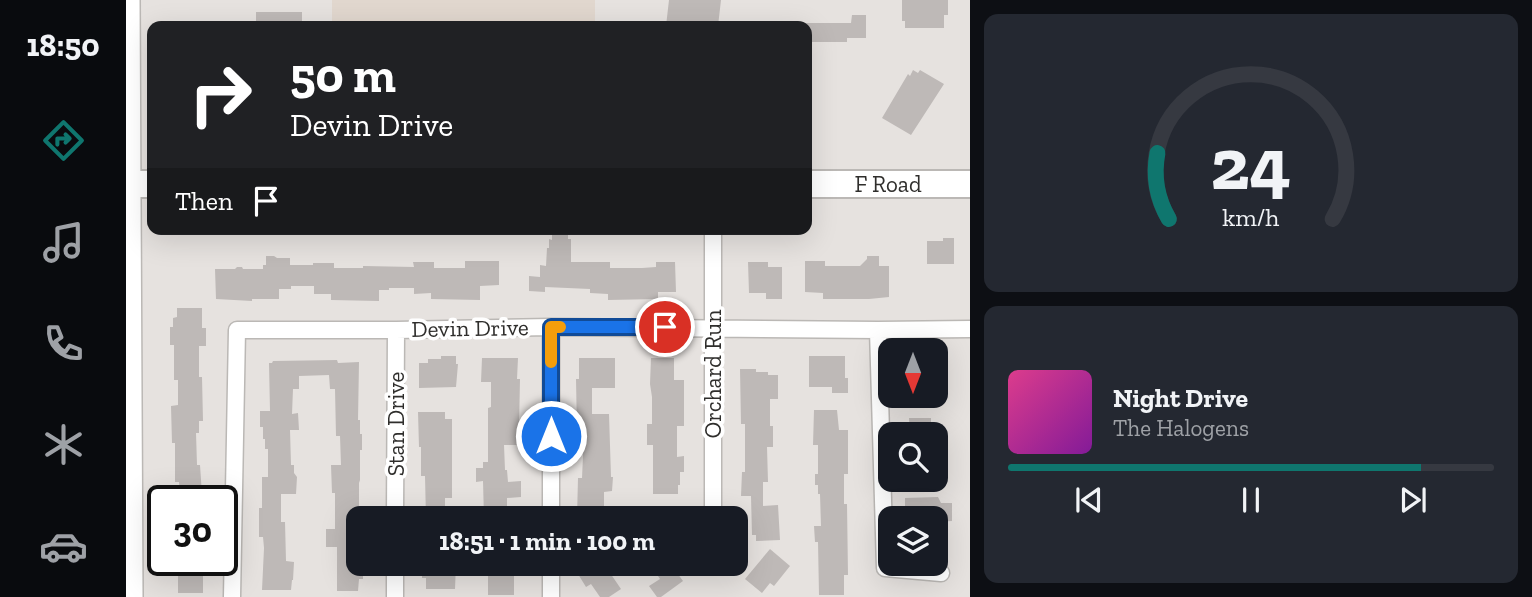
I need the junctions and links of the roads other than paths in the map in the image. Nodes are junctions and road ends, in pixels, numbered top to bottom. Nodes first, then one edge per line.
1 (129, 0) edge
2 (136, 184) edge
3 (812, 184) edge
4 (970, 184) edge
5 (713, 235) edge
6 (551, 327) junction
7 (713, 328) junction
8 (970, 329) edge
9 (396, 330) junction
10 (878, 330) junction
11 (395, 506) edge
12 (551, 506) edge
13 (713, 506) edge
14 (883, 506) edge
15 (395, 576) edge
16 (551, 576) edge
17 (132, 597) edge
18 (232, 597) edge
19 (394, 597) edge
20 (551, 597) edge

1 - 2 street
2 - 17 street
3 - 4 main road, F Road
5 - 7 street, Orchard Run
6 - 7 street, Devin Drive
6 - 9 street, Devin Drive
6 - 12 street
7 - 10 street, Devin Drive
7 - 13 street, Orchard Run
8 - 10 street, Devin Drive
9 - 11 street, Stan Drive
9 - 18 street, Devin Drive
10 - 14 street
15 - 19 street
16 - 20 street

